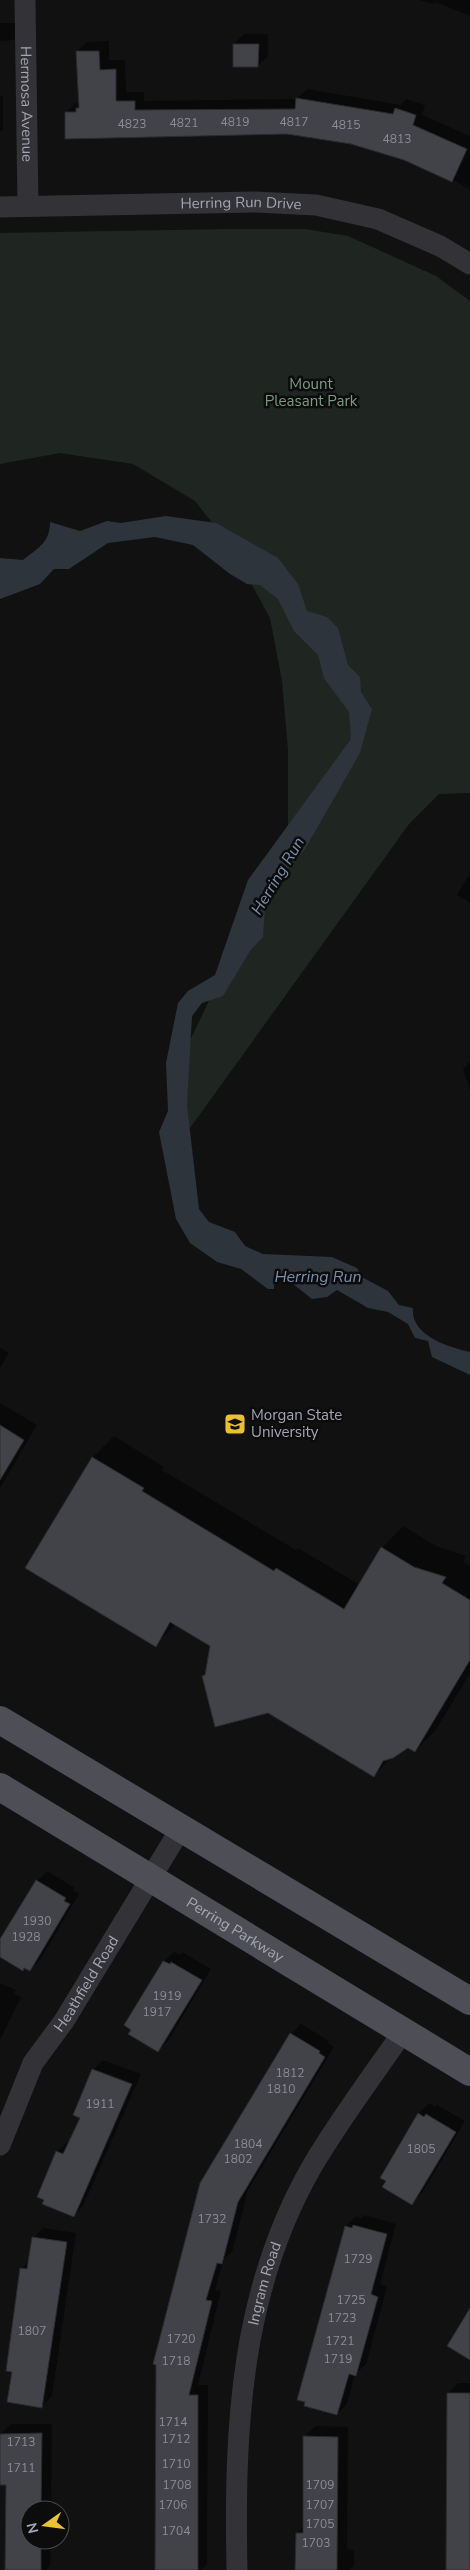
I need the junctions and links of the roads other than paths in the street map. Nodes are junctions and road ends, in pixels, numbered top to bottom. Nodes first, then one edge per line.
1 (25, 0) edge
2 (0, 206) edge
3 (28, 206) junction
4 (470, 264) edge
5 (0, 1720) edge
6 (0, 1787) edge
7 (181, 1828) junction
8 (150, 1878) junction
9 (470, 2001) edge
10 (403, 2032) junction
11 (470, 2072) edge
12 (0, 2145) edge
13 (237, 2570) edge

1 - 3 street, Hermosa Avenue
2 - 3 street, Herring Run Drive
3 - 4 street, Herring Run Drive
5 - 7 main road
6 - 8 main road, Perring Parkway
7 - 8 street, Heathfield Road
7 - 9 main road
8 - 10 main road, Perring Parkway
8 - 12 street, Heathfield Road
10 - 11 main road, Perring Parkway
10 - 13 street, Ingram Road

